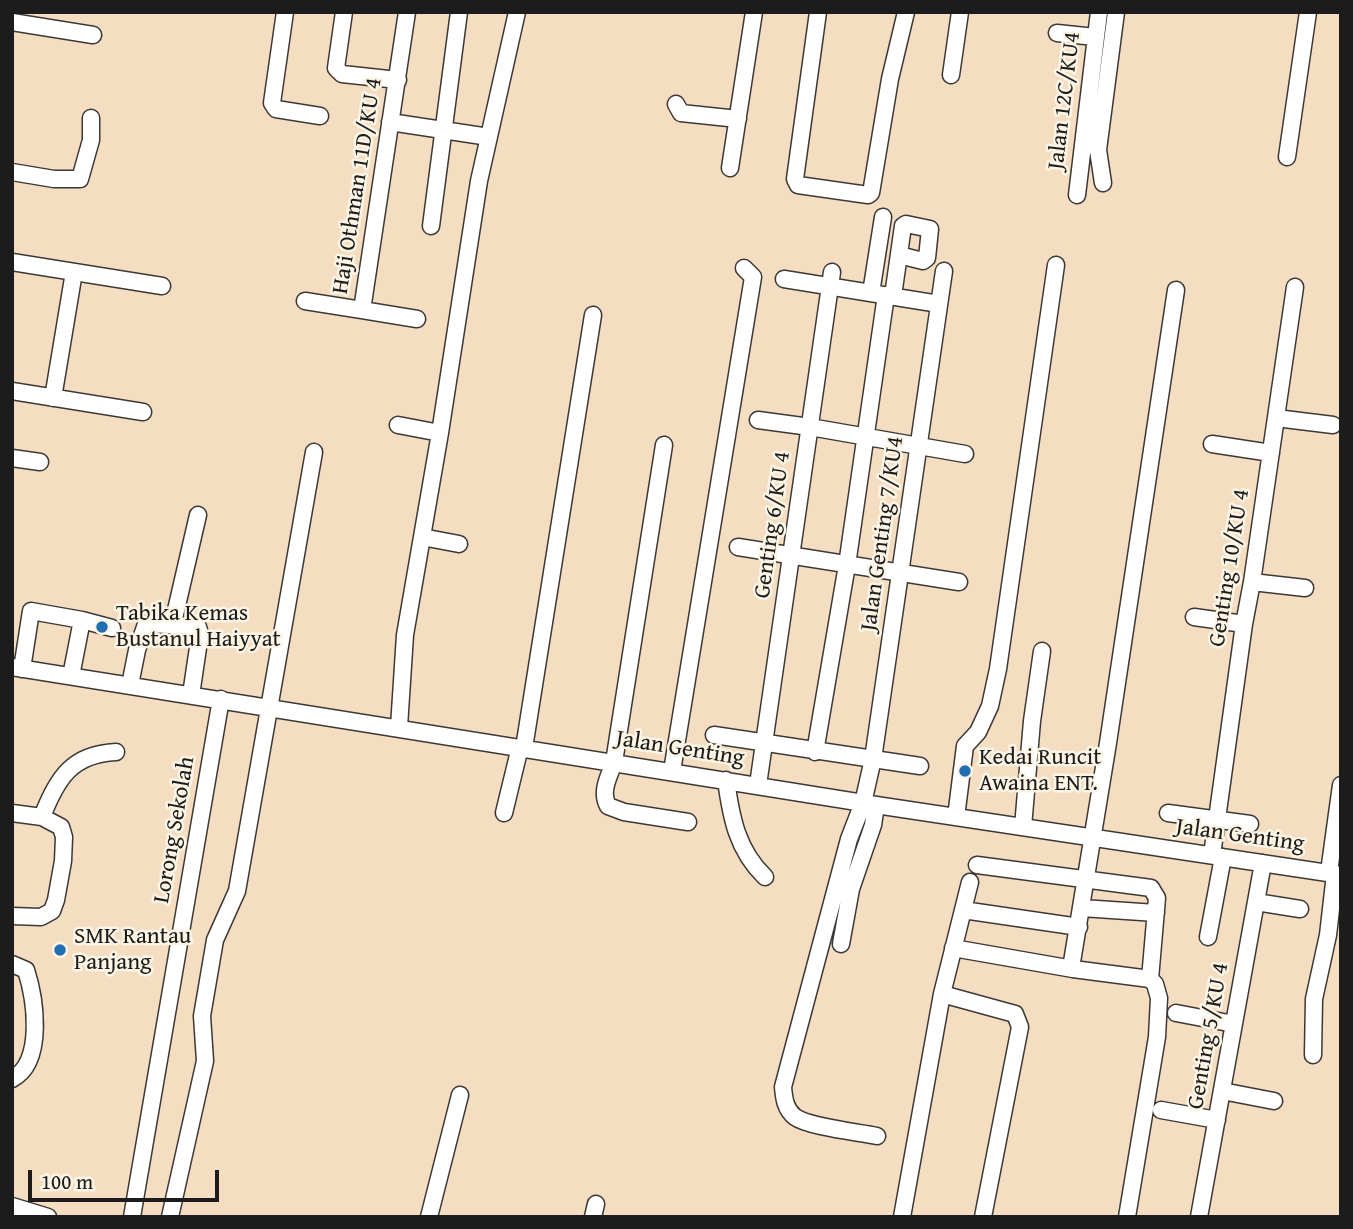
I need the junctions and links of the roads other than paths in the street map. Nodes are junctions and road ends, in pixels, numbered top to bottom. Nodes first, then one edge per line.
1 (285, 12) edge
2 (344, 12) edge
3 (407, 12) edge
4 (459, 12) edge
5 (517, 12) edge
6 (754, 12) edge
7 (818, 12) edge
8 (906, 12) edge
9 (960, 12) edge
10 (1098, 12) edge
11 (1116, 12) edge
12 (1308, 12) edge
13 (12, 22) edge
14 (1057, 33) dead end
15 (93, 35) dead end
16 (1095, 37) junction
17 (951, 75) dead end
18 (398, 80) junction
19 (676, 104) dead end
20 (320, 116) dead end
21 (91, 118) dead end
22 (738, 119) junction
23 (390, 122) junction
24 (444, 131) junction
25 (489, 137) junction
26 (1287, 157) dead end
27 (730, 168) dead end
28 (12, 172) edge
29 (1103, 183) dead end
30 (1077, 195) dead end
31 (883, 217) dead end
32 (431, 226) dead end
33 (899, 255) dead end
34 (12, 262) edge
35 (1056, 265) dead end
36 (744, 268) dead end
37 (944, 271) dead end
38 (74, 272) junction
39 (784, 279) dead end
40 (831, 279) junction
41 (162, 286) dead end
42 (1295, 287) dead end
43 (1176, 289) dead end
44 (883, 295) junction
45 (305, 301) dead end
46 (939, 304) junction
47 (362, 310) junction
48 (593, 315) dead end
49 (418, 319) dead end
50 (12, 391) edge
51 (53, 398) junction
52 (143, 412) dead end
53 (1276, 418) junction
54 (758, 420) dead end
55 (398, 425) dead end
56 (1333, 425) dead end
57 (810, 427) junction
58 (440, 433) junction
59 (866, 437) junction
60 (1212, 444) dead end
61 (664, 445) dead end
62 (919, 447) junction
63 (314, 452) dead end
64 (1271, 453) junction
65 (965, 454) dead end
66 (12, 458) edge
67 (40, 462) dead end
68 (198, 515) dead end
69 (422, 537) junction
70 (459, 544) dead end
71 (738, 547) dead end
72 (792, 556) junction
73 (847, 565) junction
74 (901, 573) junction
75 (959, 582) dead end
76 (1252, 582) junction
77 (1306, 588) dead end
78 (1194, 617) dead end
79 (82, 620) junction
80 (173, 623) junction
81 (1244, 624) junction
82 (112, 628) dead end
83 (1042, 651) dead end
84 (17, 668) edge
85 (71, 676) junction
86 (131, 685) junction
87 (191, 695) junction
88 (221, 699) junction
89 (270, 707) junction
90 (399, 727) junction
91 (714, 735) dead end
92 (764, 745) junction
93 (522, 747) junction
94 (117, 752) dead end
95 (815, 752) junction
96 (873, 760) junction
97 (614, 762) junction
98 (920, 766) dead end
99 (672, 771) junction
100 (726, 780) junction
101 (758, 785) junction
102 (1341, 785) edge
103 (869, 804) junction
104 (12, 813) edge
105 (504, 813) dead end
106 (1168, 813) dead end
107 (42, 817) junction
108 (956, 817) junction
109 (1218, 818) junction
110 (688, 822) dead end
111 (1250, 824) dead end
112 (1023, 827) junction
113 (1093, 838) junction
114 (1338, 839) edge
115 (1218, 856) junction
116 (1263, 863) junction
117 (977, 865) dead end
118 (1335, 874) edge
119 (765, 877) dead end
120 (1087, 878) junction
121 (970, 882) dead end
122 (1256, 902) junction
123 (1082, 908) junction
124 (1300, 909) dead end
125 (963, 910) junction
126 (1156, 913) junction
127 (12, 916) edge
128 (1079, 927) junction
129 (1208, 937) dead end
130 (841, 944) dead end
131 (953, 948) junction
132 (12, 964) edge
133 (1073, 969) junction
134 (1150, 979) junction
135 (942, 994) junction
136 (1177, 1013) dead end
137 (1234, 1024) junction
138 (1313, 1055) dead end
139 (12, 1079) edge
140 (1222, 1091) junction
141 (460, 1095) dead end
142 (1274, 1101) dead end
143 (1161, 1110) dead end
144 (1217, 1120) junction
145 (877, 1136) dead end
146 (12, 1206) edge
147 (906, 1214) edge
148 (48, 1217) edge
149 (132, 1217) edge
150 (170, 1217) edge
151 (429, 1217) edge
152 (983, 1217) edge
153 (1127, 1217) edge
154 (1199, 1217) edge

1 - 20 street
2 - 18 street
3 - 18 street, Haji Othman 11D/KU 4
4 - 24 street
5 - 25 street
6 - 22 street
7 - 8 street
9 - 17 street
10 - 16 street, Jalan 12C/KU4
11 - 29 street
12 - 26 street
13 - 15 street
14 - 16 street
16 - 30 street, Jalan 12C/KU4
18 - 23 street, Haji Othman 11D/KU 4
19 - 22 street
21 - 28 street
22 - 27 street
23 - 24 street
23 - 47 street, Haji Othman 11D/KU 4
24 - 25 street
24 - 32 street
25 - 58 street
31 - 44 street
33 - 44 street
34 - 38 street
35 - 108 street
36 - 99 street
37 - 46 street, Jalan Genting 7/KU4
38 - 41 street
38 - 51 street
39 - 40 street
40 - 44 street
40 - 57 street, Genting 6/KU 4
42 - 53 street, Genting 10/KU 4
43 - 113 street
44 - 46 street
44 - 59 street
45 - 47 street
46 - 62 street, Jalan Genting 7/KU4
47 - 49 street, Haji Othman 11D/KU 4
48 - 93 street
50 - 51 street
51 - 52 street
53 - 56 street
53 - 64 street, Genting 10/KU 4
54 - 57 street
55 - 58 street
57 - 59 street
57 - 72 street, Genting 6/KU 4
58 - 69 street
59 - 62 street
59 - 73 street
60 - 64 street
61 - 97 street
62 - 65 street
62 - 74 street, Jalan Genting 7/KU4
63 - 89 street
64 - 76 street, Genting 10/KU 4
66 - 67 street
68 - 80 street
69 - 70 street
69 - 90 street
71 - 72 street
72 - 73 street
72 - 92 street, Genting 6/KU 4
73 - 74 street
73 - 95 street
74 - 75 street
74 - 96 street, Jalan Genting 7/KU4
76 - 77 street
76 - 81 street, Genting 10/KU 4
78 - 81 street
79 - 82 street
79 - 84 street
79 - 85 street
80 - 86 street
80 - 87 street
81 - 109 street, Genting 10/KU 4
83 - 112 street
84 - 85 street, Jalan Genting
85 - 86 street, Jalan Genting
86 - 87 street, Jalan Genting
87 - 88 street, Jalan Genting
88 - 89 street, Jalan Genting
88 - 149 street, Lorong Sekolah
89 - 90 street, Jalan Genting
89 - 150 street
90 - 93 street, Jalan Genting
91 - 92 street
92 - 95 street
92 - 101 street, Genting 6/KU 4
93 - 97 street, Jalan Genting
93 - 105 street
94 - 107 street
95 - 96 street
96 - 98 street
96 - 103 street, Jalan Genting 7/KU4
97 - 99 street, Jalan Genting
97 - 110 street
99 - 100 street, Jalan Genting
100 - 101 street, Jalan Genting
100 - 119 street
101 - 103 street, Jalan Genting
102 - 114 street
103 - 108 street, Jalan Genting
103 - 130 street
103 - 145 street
104 - 107 street
106 - 109 street
107 - 127 street
108 - 112 street, Jalan Genting
109 - 111 street
109 - 115 street, Genting 10/KU 4
112 - 113 street, Jalan Genting
113 - 115 street, Jalan Genting
113 - 120 street
114 - 118 street
115 - 116 street, Jalan Genting
115 - 129 street, Genting 10/KU 4
116 - 118 street, Jalan Genting
116 - 122 street, Genting 5/KU 4
117 - 120 street
118 - 138 street
120 - 123 street
120 - 126 street
121 - 125 street
122 - 124 street
122 - 137 street, Genting 5/KU 4
123 - 126 street
123 - 128 street
125 - 128 street
125 - 131 street
126 - 134 street
128 - 133 street
131 - 133 street
131 - 135 street
132 - 139 street
133 - 134 street
134 - 153 street
135 - 147 street
135 - 152 street
136 - 137 street
137 - 140 street, Genting 5/KU 4
140 - 142 street
140 - 144 street, Genting 5/KU 4
141 - 151 street
143 - 144 street
144 - 154 street, Genting 5/KU 4
146 - 148 street

